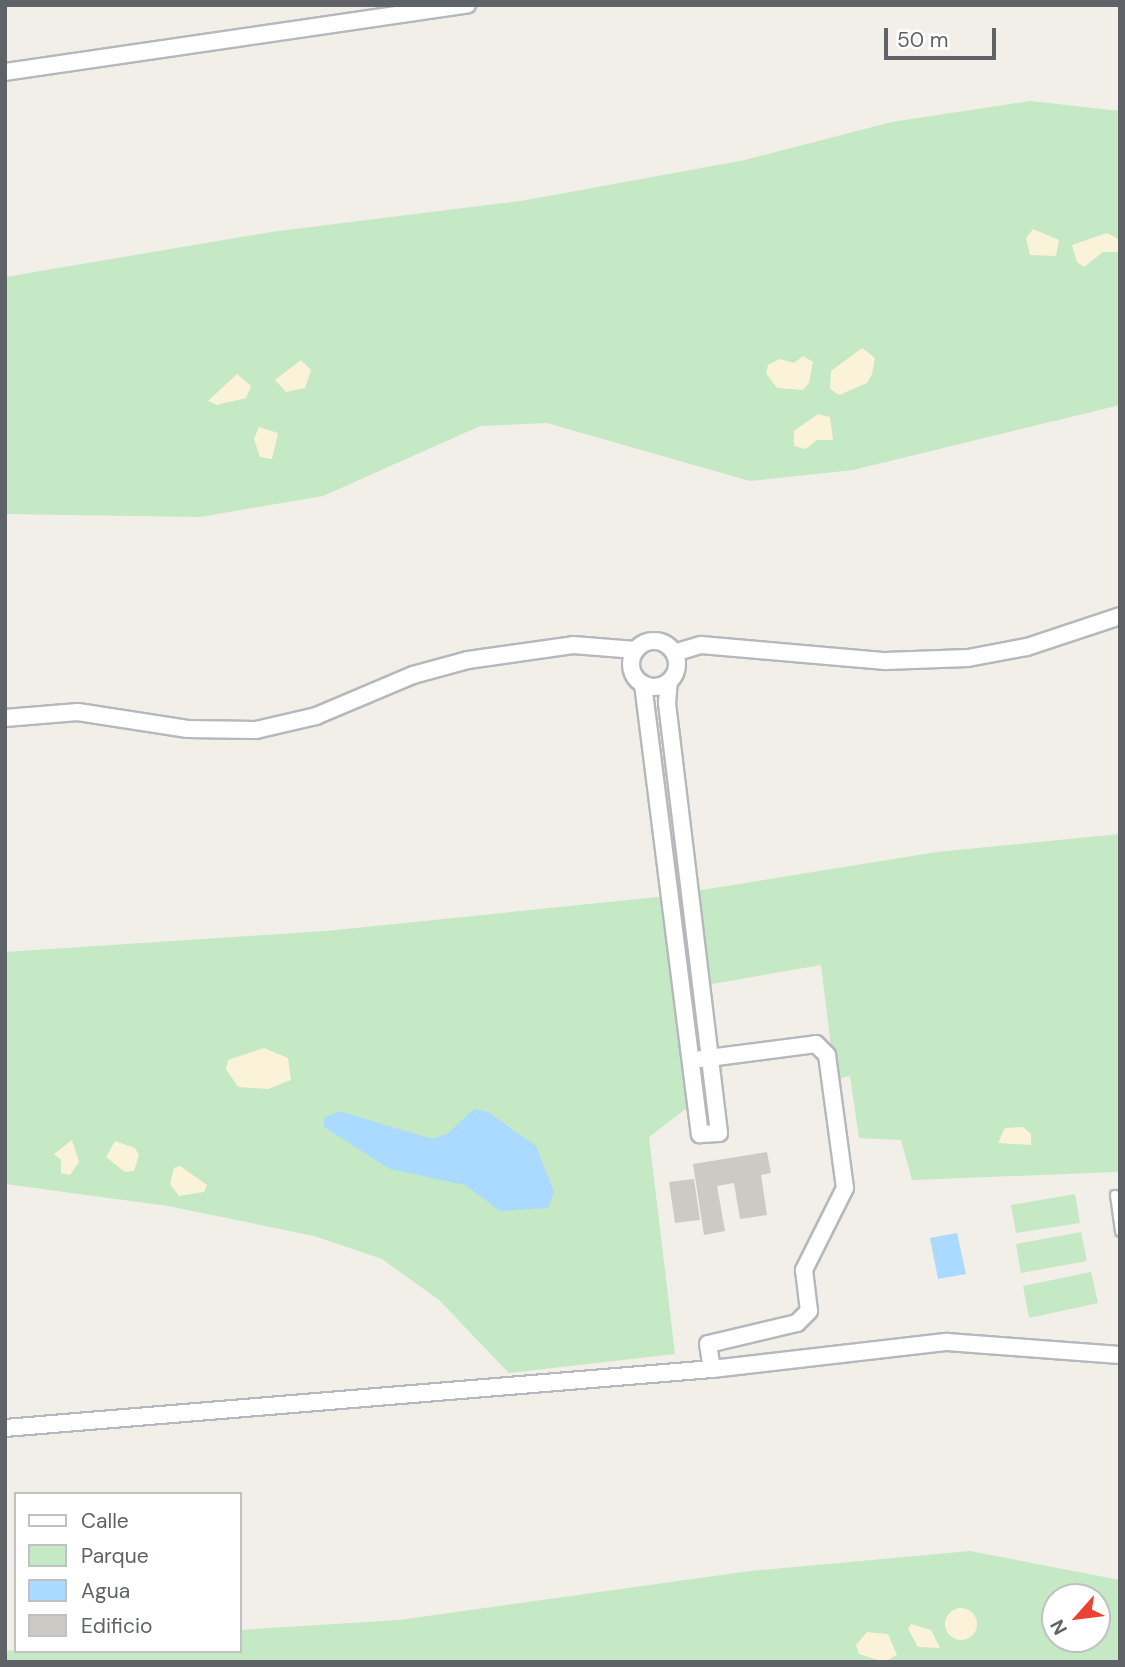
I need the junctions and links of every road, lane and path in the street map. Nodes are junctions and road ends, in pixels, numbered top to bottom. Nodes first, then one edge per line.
1 (467, 5) edge
2 (5, 72) edge
3 (1120, 616) edge
4 (636, 650) junction
5 (674, 653) junction
6 (669, 682) junction
7 (643, 684) junction
8 (5, 718) edge
9 (688, 886) junction
10 (668, 888) junction
11 (709, 1058) junction
12 (690, 1060) junction
13 (1115, 1195) dead end
14 (1120, 1232) edge
15 (1120, 1355) edge
16 (712, 1368) junction
17 (5, 1428) edge

1 - 2 street
3 - 5 street
4 - 5 street
4 - 7 street
4 - 8 street
5 - 6 street
6 - 7 street
6 - 9 street
7 - 10 street
9 - 10 street
9 - 11 street
10 - 12 street
11 - 12 street
11 - 12 street
11 - 16 street
13 - 14 lane
15 - 16 street
16 - 17 street

